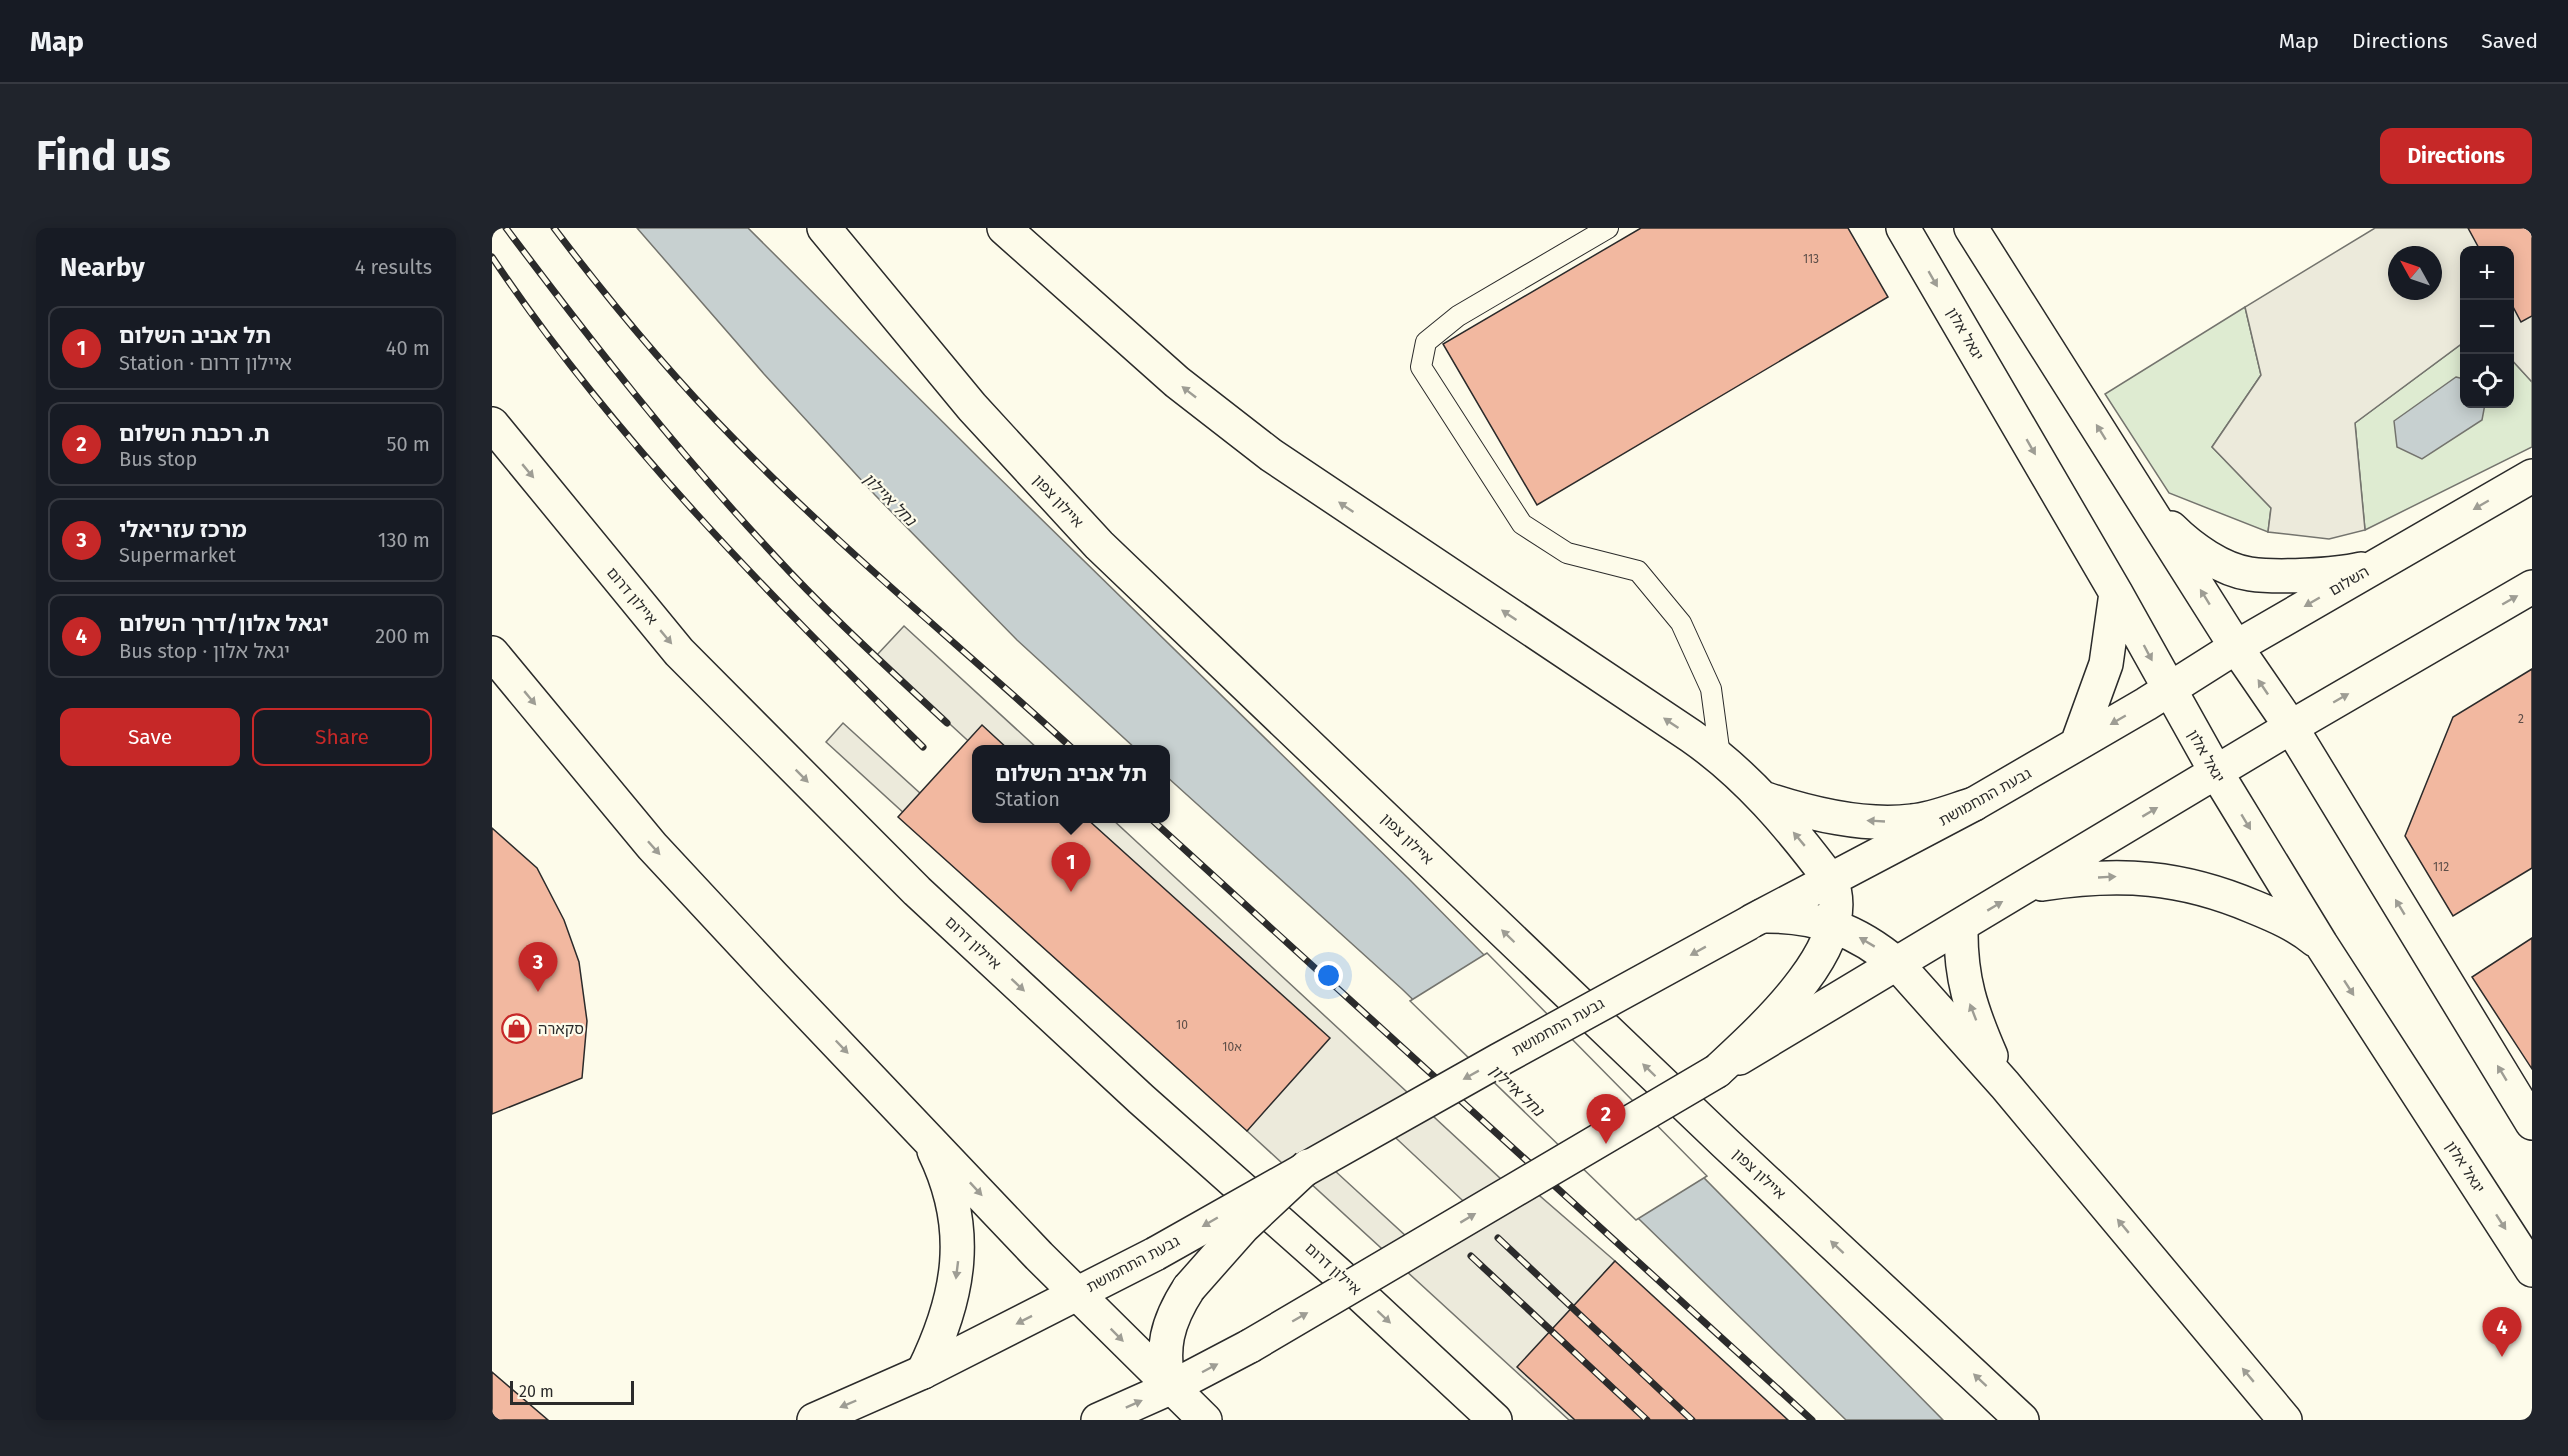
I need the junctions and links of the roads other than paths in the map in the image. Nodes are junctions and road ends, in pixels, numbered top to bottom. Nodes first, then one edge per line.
1 (824, 228) edge
2 (1004, 228) edge
3 (1608, 228) edge
4 (1903, 228) edge
5 (1971, 228) edge
6 (492, 424) edge
7 (2532, 476) edge
8 (2147, 504) junction
9 (2377, 565) junction
10 (2532, 587) edge
11 (2116, 593) junction
12 (2235, 647) junction
13 (492, 653) edge
14 (2168, 690) junction
15 (2291, 727) junction
16 (2077, 744) junction
17 (1720, 756) junction
18 (2216, 772) junction
19 (1766, 799) junction
20 (1974, 804) junction
21 (1831, 881) junction
22 (2028, 887) junction
23 (1756, 920) junction
24 (1833, 924) junction
25 (1961, 926) junction
26 (2321, 944) junction
27 (1898, 965) junction
28 (1718, 1071) junction
29 (2005, 1085) junction
30 (2532, 1123) edge
31 (925, 1134) junction
32 (1308, 1166) junction
33 (2532, 1270) edge
34 (1076, 1294) junction
35 (923, 1372) junction
36 (1170, 1388) junction
37 (814, 1420) edge
38 (1098, 1420) edge
39 (1205, 1420) edge
40 (1495, 1420) edge
41 (2022, 1420) edge
42 (2285, 1420) edge

41 -> 1 main road, איילון צפון
17 -> 2 main road
3 - 17 lane
4 -> 11 main road, יגאל אלון
8 -> 5 main road
6 -> 40 main road, איילון דרום
7 -> 9 main road, השלום
8 - 9 main road
12 -> 8 main road
9 -> 12 main road, השלום
15 -> 10 main road
11 -> 14 main road, יגאל אלון
11 - 16 main road
12 - 14 main road, השלום
15 -> 12 main road
13 -> 31 main road
14 -> 16 main road, גבעת התחמושת
14 - 18 main road, יגאל אלון
15 - 18 main road
30 -> 15 main road
16 - 20 main road, גבעת התחמושת
17 - 19 main road
22 -> 18 main road
18 -> 26 main road, יגאל אלון
20 -> 19 main road
21 -> 19 main road
20 - 21 main road, גבעת התחמושת
21 - 23 main road, גבעת התחמושת
21 - 24 main road
25 -> 22 main road
22 -> 26 main road
23 - 24 main road
23 -> 32 main road, גבעת התחמושת, bridge
27 -> 24 main road
24 - 28 main road
25 - 27 main road
29 -> 25 main road
26 -> 33 main road, יגאל אלון
27 - 28 main road
27 - 29 main road
36 -> 28 main road, bridge
42 -> 29 main road
31 -> 34 main road
31 -> 35 main road
32 -> 34 main road, גבעת התחמושת, bridge
32 - 36 main road, bridge
34 -> 35 main road, גבעת התחמושת
34 -> 36 main road
35 -> 37 main road, גבעת התחמושת
38 -> 36 main road
36 - 39 main road

